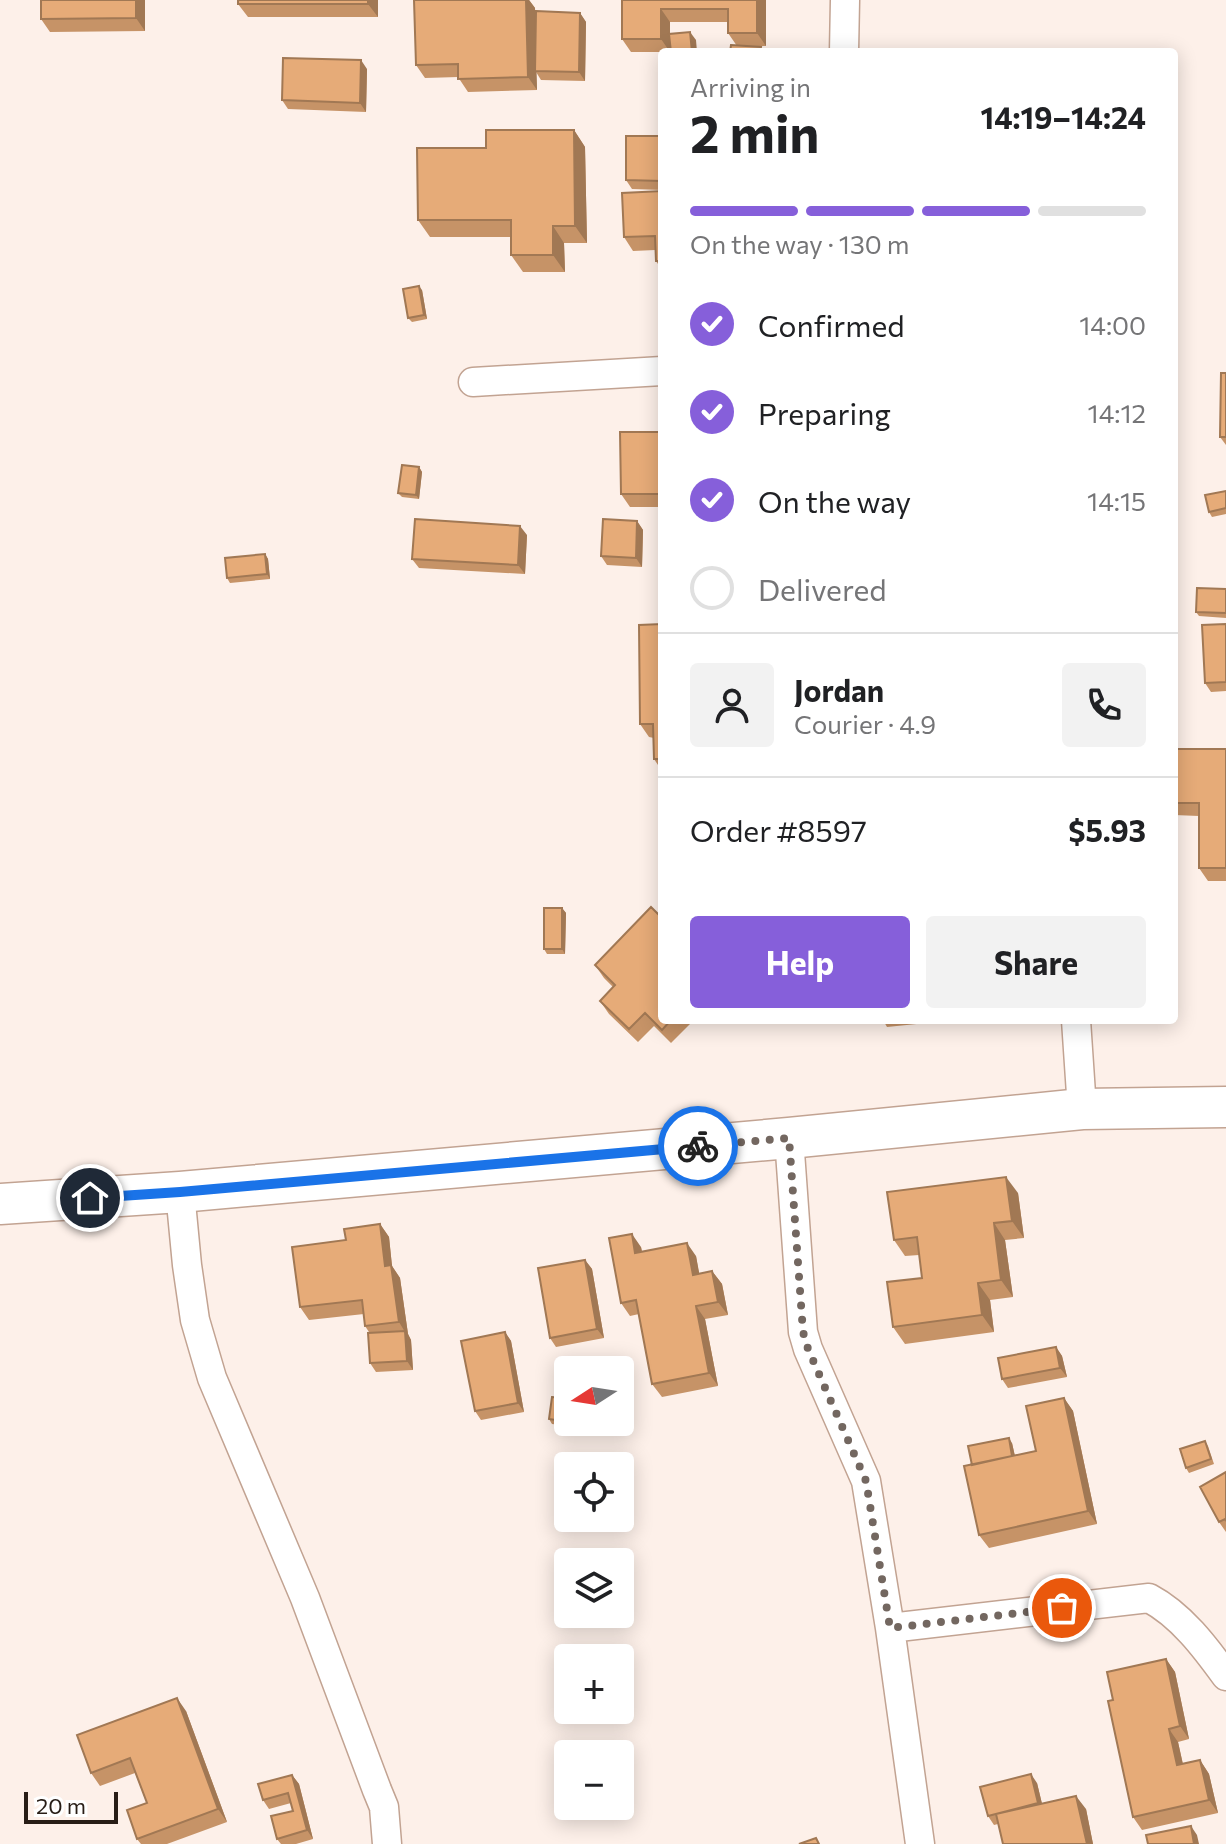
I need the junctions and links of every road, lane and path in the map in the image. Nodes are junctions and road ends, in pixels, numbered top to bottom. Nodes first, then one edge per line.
1 (845, 0) edge
2 (844, 48) edge
3 (658, 371) edge
4 (473, 382) dead end
5 (1076, 1024) edge
6 (1226, 1107) edge
7 (1082, 1109) junction
8 (789, 1138) junction
9 (180, 1192) junction
10 (0, 1204) edge
11 (890, 1628) junction
12 (1226, 1676) edge
13 (387, 1844) edge
14 (920, 1844) edge

1 - 2 street
3 - 4 street
5 - 7 street
6 - 7 street
7 - 8 street
8 - 9 street
8 - 11 street
9 - 10 street
9 - 13 street
11 - 12 street
11 - 14 street

